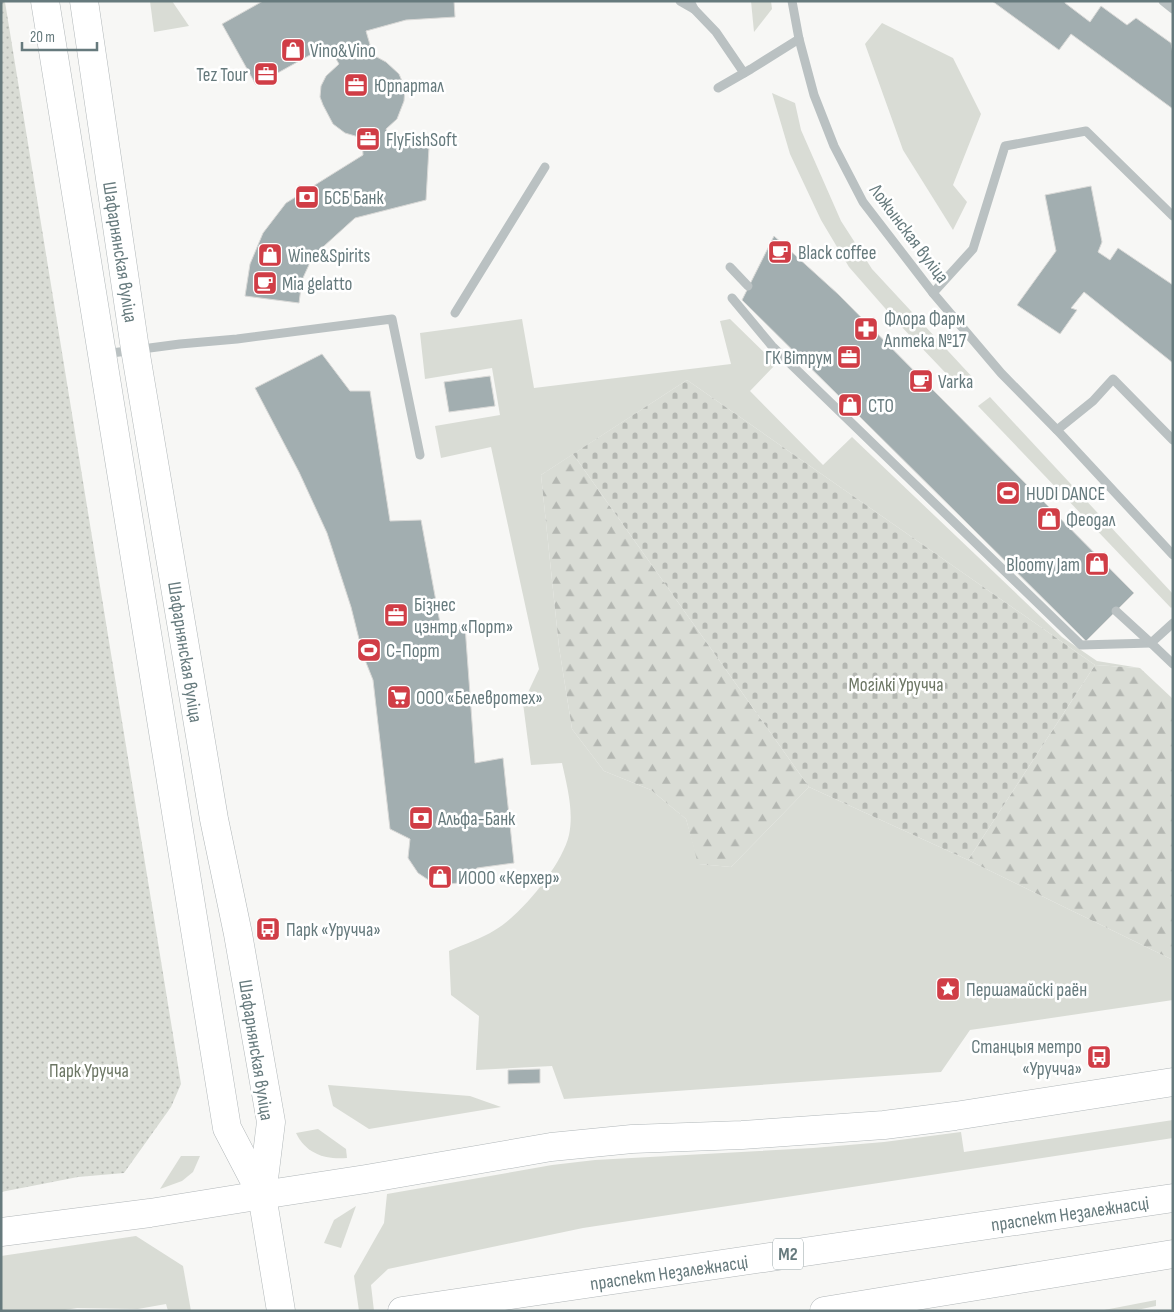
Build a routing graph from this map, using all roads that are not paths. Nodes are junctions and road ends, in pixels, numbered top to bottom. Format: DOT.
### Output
graph roads {
  1 [pos="45,1"];
  2 [pos="84,1"];
  3 [pos="680,1"];
  4 [pos="792,1"];
  5 [pos="1162,1"];
  6 [pos="692,5"];
  7 [pos="1173,9"];
  8 [pos="799,39"];
  9 [pos="744,73"];
  10 [pos="718,88"];
  11 [pos="545,167"];
  12 [pos="1173,216"];
  13 [pos="730,266"];
  14 [pos="748,286"];
  15 [pos="933,293"];
  16 [pos="732,298"];
  17 [pos="455,313"];
  18 [pos="136,349"];
  19 [pos="102,354"];
  20 [pos="1057,430"];
  21 [pos="1173,440"];
  22 [pos="420,455"];
  23 [pos="1173,555"];
  24 [pos="1116,611"];
  25 [pos="1173,623"];
  26 [pos="1152,643"];
  27 [pos="1173,664"];
  28 [pos="1173,1082"];
  29 [pos="262,1195"];
  30 [pos="1173,1198"];
  31 [pos="1,1232"];
  32 [pos="1173,1254"];
  33 [pos="281,1311"];
  34 [pos="402,1311"];
  35 [pos="824,1311"];
  1 -- 19 [label="main road, Шафарнянская вуліца"];
  2 -- 18 [label="main road, Шафарнянская вуліца"];
  3 -- 6 [label="street"];
  4 -- 8 [label="street, Ложынская вуліца"];
  5 -- 7 [label="street"];
  6 -- 9 [label="street"];
  8 -- 9 [label="street"];
  8 -- 15 [label="street, Ложынская вуліца"];
  9 -- 10 [label="street"];
  11 -- 17 [label="street"];
  12 -- 15 [label="street"];
  13 -- 14 [label="street"];
  15 -- 20 [label="street, Ложынская вуліца"];
  16 -- 26 [label="street"];
  18 -- 19 [label="street"];
  18 -- 22 [label="street"];
  18 -- 29 [label="main road, Шафарнянская вуліца"];
  19 -- 29 [label="main road, Шафарнянская вуліца"];
  20 -- 21 [label="street"];
  20 -- 23 [label="street, Ложынская вуліца"];
  24 -- 26 [label="street"];
  25 -- 26 [label="street"];
  26 -- 27 [label="street"];
  28 -- 29 [label="main road"];
  29 -- 31 [label="main road"];
  29 -- 33 [label="main road"];
  30 -- 34 [label="main road, праспект Незалежнасці / М2"];
  32 -- 35 [label="main road"];
}
